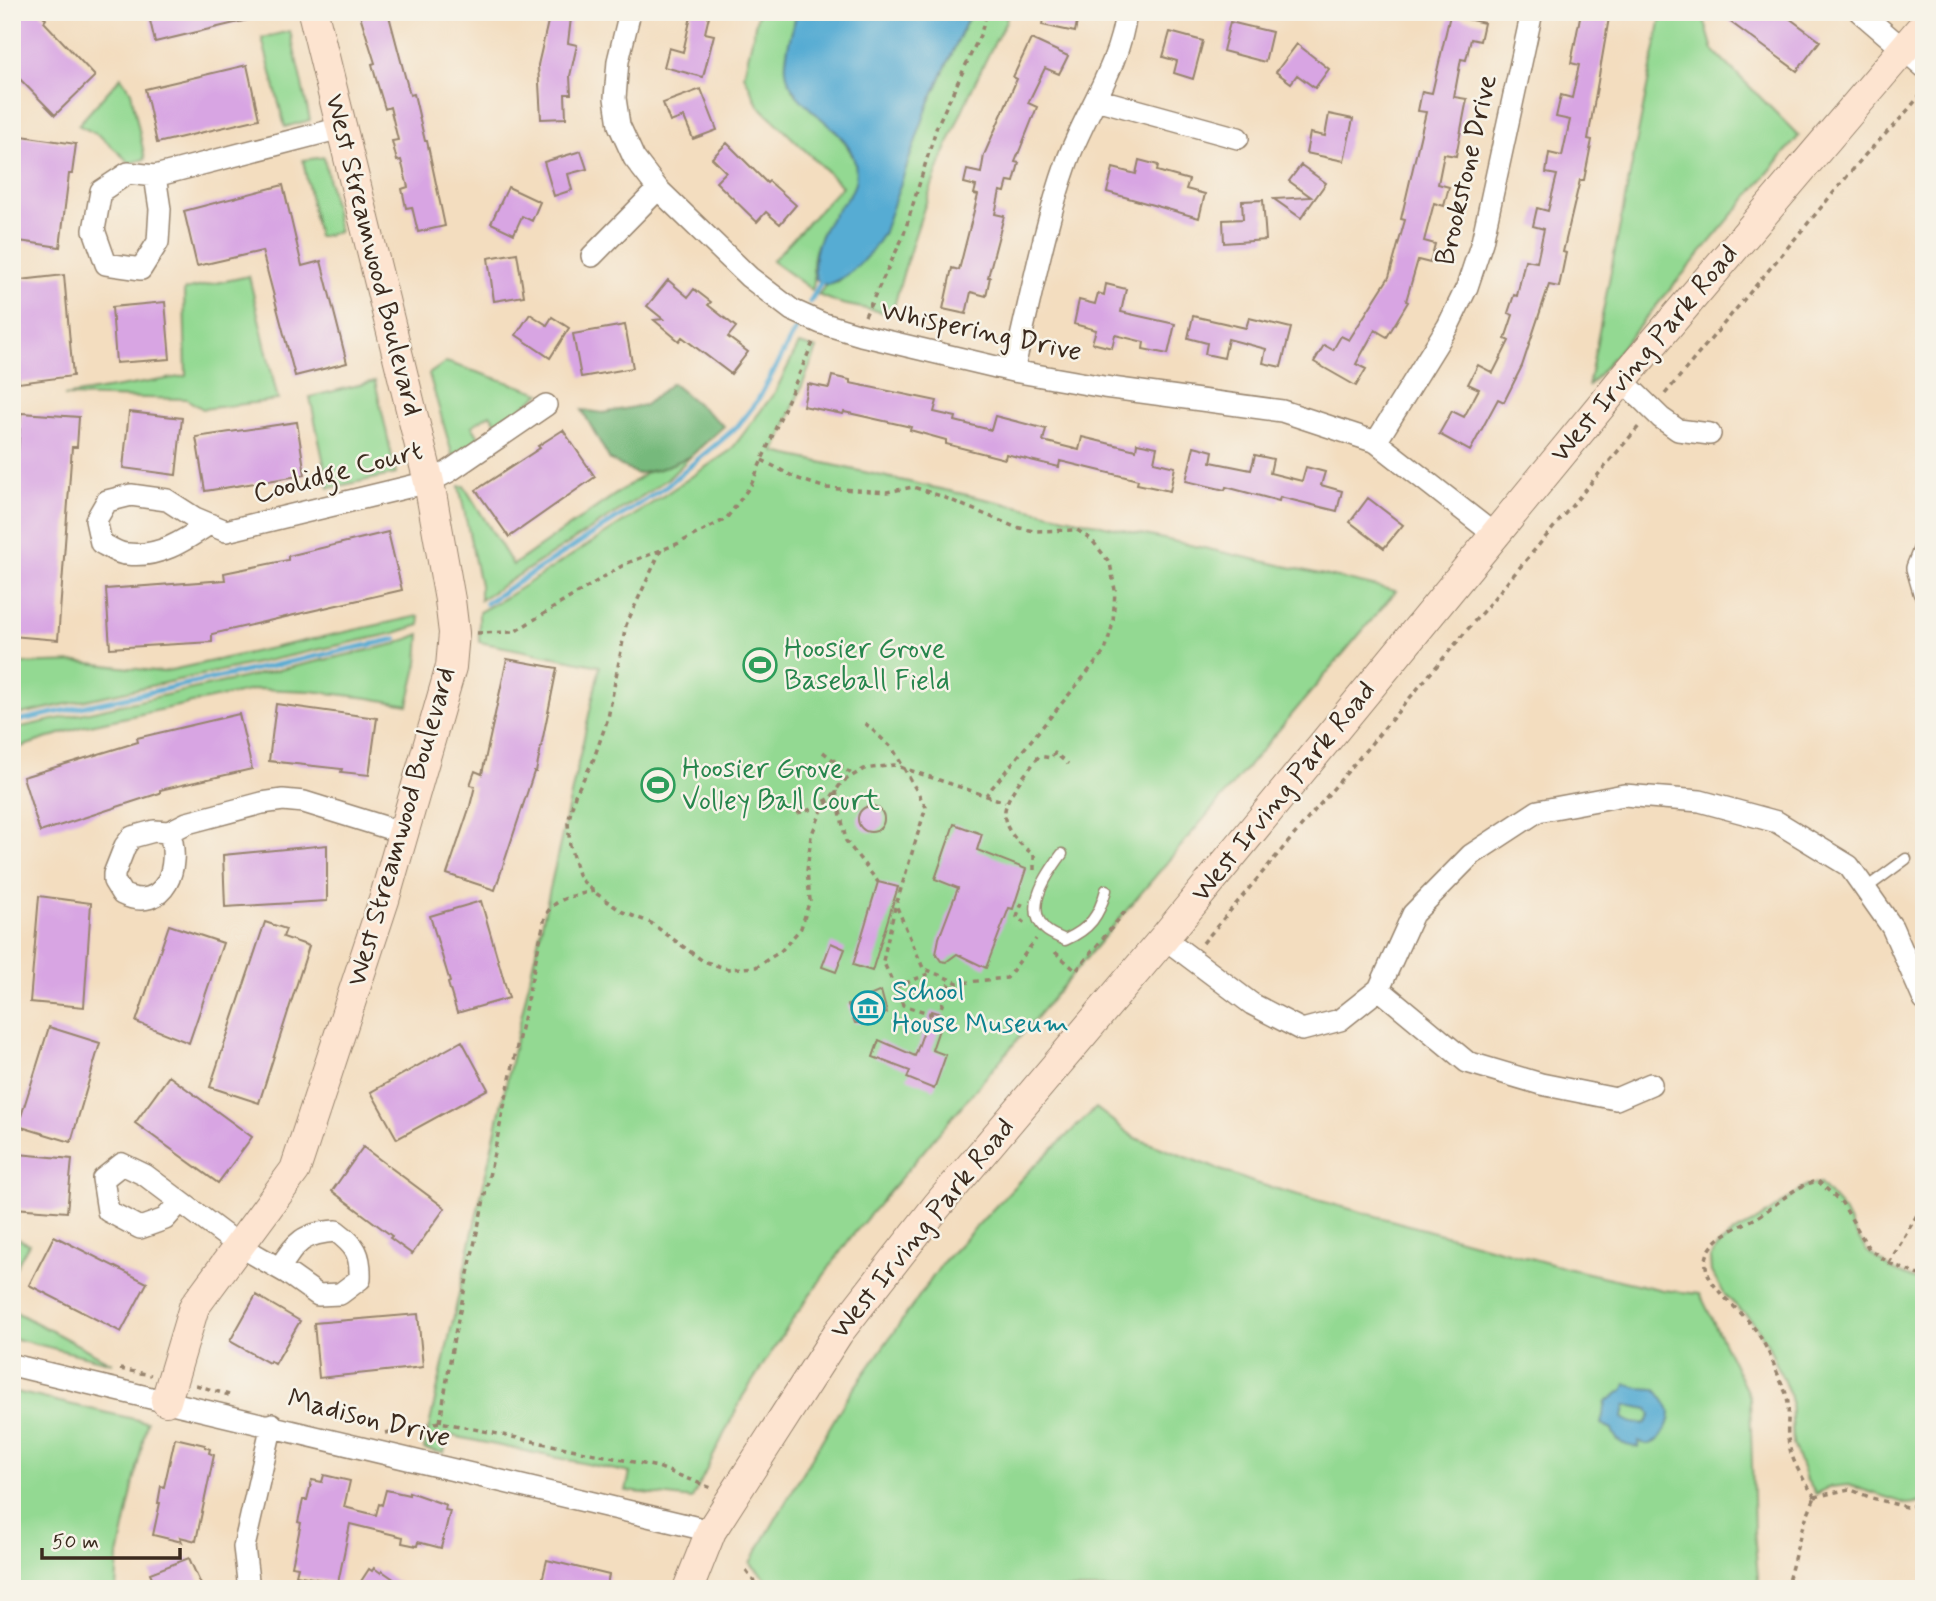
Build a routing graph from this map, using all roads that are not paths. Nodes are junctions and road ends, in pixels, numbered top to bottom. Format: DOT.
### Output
graph roads {
  1 [pos="313,12"];
  2 [pos="630,12"];
  3 [pos="1126,12"];
  4 [pos="1532,12"];
  5 [pos="1860,12"];
  6 [pos="1924,25"];
  7 [pos="1913,59"];
  8 [pos="1096,99"];
  9 [pos="341,128"];
  10 [pos="1238,138"];
  11 [pos="155,176"];
  12 [pos="658,189"];
  13 [pos="592,256"];
  14 [pos="1013,371"];
  15 [pos="1622,380"];
  16 [pos="546,405"];
  17 [pos="1710,434"];
  18 [pos="1376,442"];
  19 [pos="429,482"];
  20 [pos="209,524"];
  21 [pos="1495,535"];
  22 [pos="1924,550"];
  23 [pos="1924,592"];
  24 [pos="169,832"];
  25 [pos="404,833"];
  26 [pos="1062,854"];
  27 [pos="1906,859"];
  28 [pos="1106,890"];
  29 [pos="1866,890"];
  30 [pos="1164,938"];
  31 [pos="1379,989"];
  32 [pos="1924,1000"];
  33 [pos="1651,1084"];
  34 [pos="180,1202"];
  35 [pos="239,1245"];
  36 [pos="279,1269"];
  37 [pos="12,1365"];
  38 [pos="169,1390"];
  39 [pos="272,1424"];
  40 [pos="711,1531"];
  41 [pos="249,1589"];
  42 [pos="688,1589"];
  1 -- 9 [label="main road, West Streamwood Boulevard"];
  2 -- 12 [label="street, Whispering Drive"];
  3 -- 8 [label="street"];
  4 -- 18 [label="street, Brookstone Drive"];
  5 -- 7 [label="street"];
  6 -- 7 [label="main road, West Irving Park Road"];
  7 -- 15 [label="main road, West Irving Park Road"];
  8 -- 10 [label="street"];
  8 -- 14 [label="street"];
  9 -- 11 [label="street"];
  9 -- 19 [label="main road, West Streamwood Boulevard"];
  11 -- 11 [label="street"];
  12 -- 13 [label="street"];
  12 -- 14 [label="street, Whispering Drive"];
  14 -- 18 [label="street, Whispering Drive"];
  15 -- 17 [label="street"];
  15 -- 21 [label="main road, West Irving Park Road"];
  16 -- 19 [label="street, Coolidge Court"];
  18 -- 21 [label="street, Whispering Drive"];
  19 -- 20 [label="street, Coolidge Court"];
  19 -- 25 [label="main road, West Streamwood Boulevard"];
  20 -- 20 [label="street, Coolidge Court"];
  21 -- 30 [label="main road, West Irving Park Road"];
  22 -- 23 [label="street"];
  24 -- 25 [label="street"];
  25 -- 35 [label="main road, West Streamwood Boulevard"];
  26 -- 28 [label="lane"];
  27 -- 29 [label="lane"];
  29 -- 31 [label="street"];
  29 -- 32 [label="street"];
  30 -- 31 [label="street"];
  30 -- 40 [label="main road, West Irving Park Road"];
  31 -- 33 [label="street"];
  34 -- 35 [label="street"];
  35 -- 36 [label="street"];
  35 -- 38 [label="main road, West Streamwood Boulevard"];
  37 -- 38 [label="street, Madison Drive"];
  38 -- 39 [label="street, Madison Drive"];
  39 -- 40 [label="street, Madison Drive"];
  39 -- 41 [label="street"];
  40 -- 42 [label="main road, West Irving Park Road"];
}
